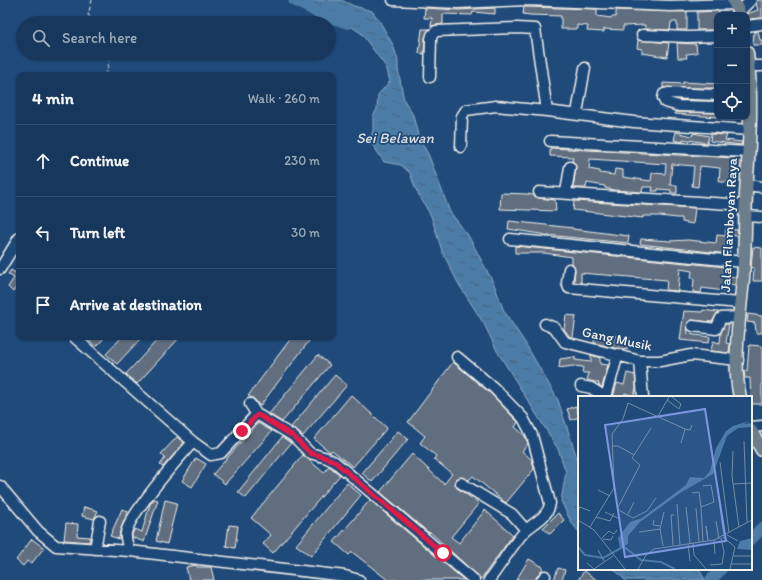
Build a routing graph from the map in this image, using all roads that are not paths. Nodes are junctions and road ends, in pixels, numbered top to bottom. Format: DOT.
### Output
graph roads {
  1 [pos="393,0"];
  2 [pos="751,0"];
  3 [pos="737,8"];
  4 [pos="762,24"];
  5 [pos="750,26"];
  6 [pos="642,35"];
  7 [pos="714,36"];
  8 [pos="750,66"];
  9 [pos="762,66"];
  10 [pos="584,68"];
  11 [pos="430,77"];
  12 [pos="714,95"];
  13 [pos="714,107"];
  14 [pos="547,111"];
  15 [pos="577,113"];
  16 [pos="749,120"];
  17 [pos="749,130"];
  18 [pos="550,141"];
  19 [pos="461,147"];
  20 [pos="748,152"];
  21 [pos="570,167"];
  22 [pos="747,185"];
  23 [pos="762,187"];
  24 [pos="539,192"];
  25 [pos="566,192"];
  26 [pos="746,210"];
  27 [pos="762,217"];
  28 [pos="510,239"];
  29 [pos="16,243"];
  30 [pos="744,262"];
  31 [pos="0,269"];
  32 [pos="569,269"];
  33 [pos="740,303"];
  34 [pos="738,317"];
  35 [pos="545,324"];
  36 [pos="692,326"];
  37 [pos="77,340"];
  38 [pos="618,354"];
  39 [pos="457,357"];
  40 [pos="738,360"];
  41 [pos="640,361"];
  42 [pos="581,386"];
  43 [pos="604,396"];
  44 [pos="606,396"];
  45 [pos="643,396"];
  46 [pos="740,396"];
  47 [pos="250,404"];
  48 [pos="257,415"];
  49 [pos="762,426"];
  50 [pos="752,427"];
  51 [pos="752,433"];
  52 [pos="193,442"];
  53 [pos="762,450"];
  54 [pos="461,483"];
  55 [pos="0,486"];
  56 [pos="100,521"];
  57 [pos="526,530"];
  58 [pos="95,549"];
  59 [pos="130,551"];
  60 [pos="359,580"];
  61 [pos="474,580"];
  62 [pos="489,580"];
  1 -- 3 [label="street"];
  2 -- 3 [label="street"];
  4 -- 5 [label="street"];
  6 -- 7 [label="street"];
  8 -- 9 [label="street"];
  10 -- 15 [label="street"];
  11 -- 14 [label="street"];
  12 -- 13 [label="street"];
  14 -- 15 [label="street"];
  14 -- 19 [label="street"];
  15 -- 17 [label="street"];
  16 -- 17 [label="main road, Jalan Flamboyan Raya"];
  17 -- 20 [label="main road, Jalan Flamboyan Raya"];
  18 -- 20 [label="street"];
  20 -- 22 [label="main road, Jalan Flamboyan Raya"];
  21 -- 25 [label="street"];
  22 -- 23 [label="street"];
  22 -- 26 [label="main road, Jalan Flamboyan Raya"];
  24 -- 25 [label="street"];
  25 -- 26 [label="street"];
  26 -- 27 [label="street"];
  26 -- 30 [label="main road, Jalan Flamboyan Raya"];
  28 -- 30 [label="street"];
  29 -- 31 [label="street"];
  30 -- 33 [label="main road, Jalan Flamboyan Raya"];
  32 -- 33 [label="street"];
  33 -- 34 [label="main road, Jalan Flamboyan Raya"];
  34 -- 36 [label="street"];
  34 -- 40 [label="main road, Jalan Flamboyan Raya"];
  35 -- 38 [label="street, Gang Musik"];
  37 -- 52 [label="street"];
  38 -- 41 [label="street, Gang Musik"];
  38 -- 44 [label="street"];
  39 -- 57 [label="street"];
  40 -- 41 [label="street, Gang Musik"];
  40 -- 46 [label="main road, Jalan Flamboyan Raya"];
  41 -- 45 [label="street"];
  42 -- 43 [label="street"];
  47 -- 48 [label="street"];
  48 -- 52 [label="street"];
  48 -- 61 [label="street"];
  49 -- 50 [label="street"];
  51 -- 53 [label="main road"];
  52 -- 59 [label="street"];
  54 -- 57 [label="street"];
  55 -- 58 [label="street"];
  56 -- 58 [label="street"];
  57 -- 62 [label="street"];
  58 -- 59 [label="street"];
  59 -- 60 [label="street"];
}
